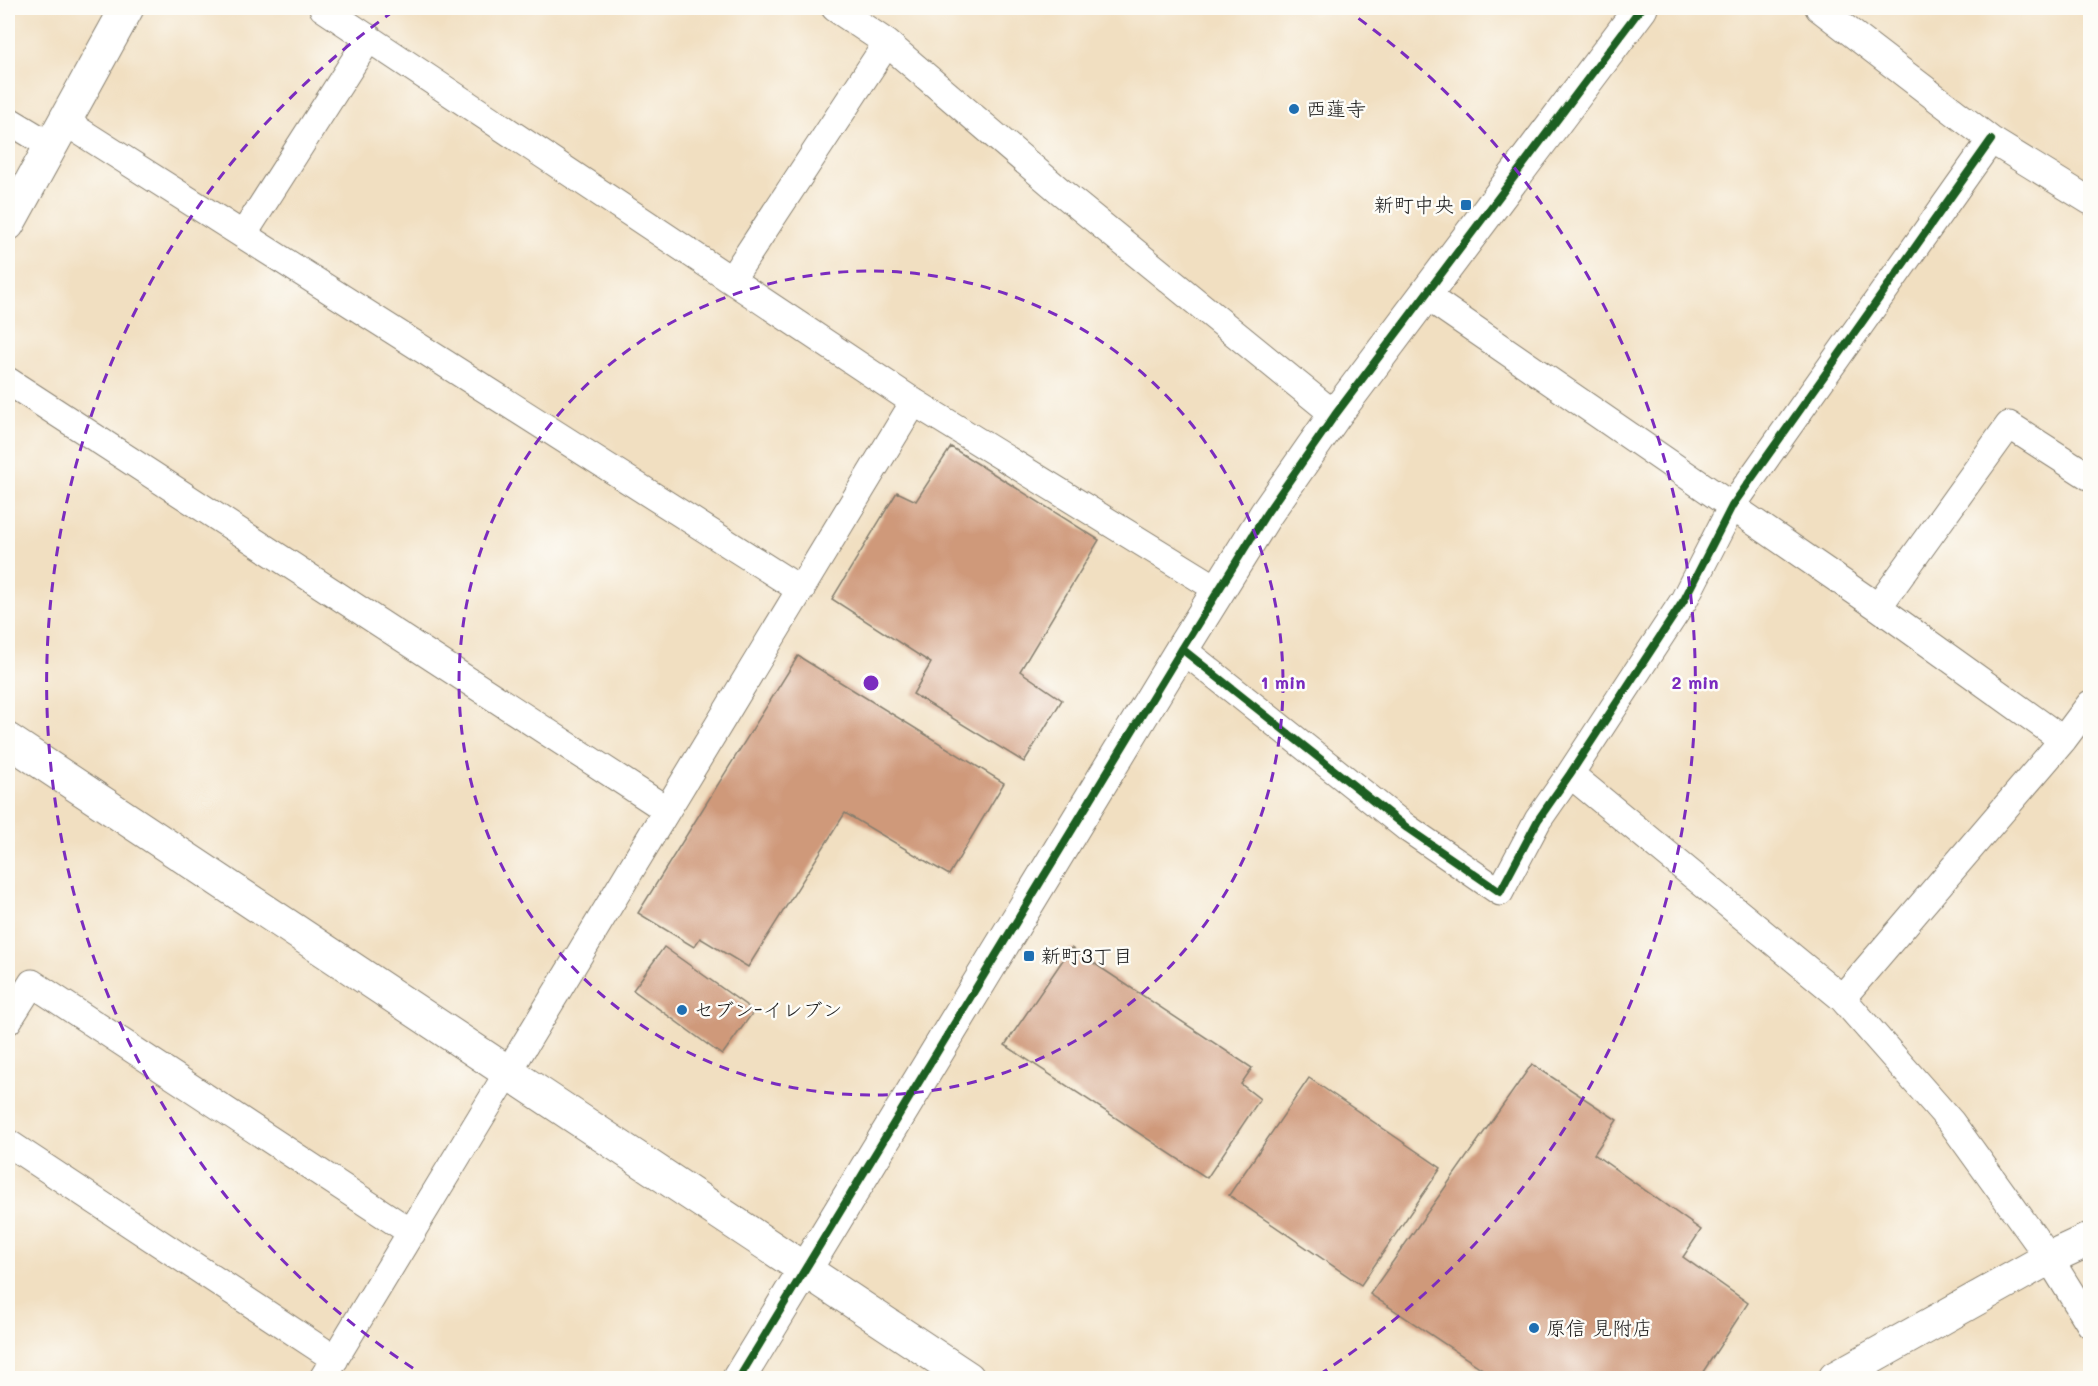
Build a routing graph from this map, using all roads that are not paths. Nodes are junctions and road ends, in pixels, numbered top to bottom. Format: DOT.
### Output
graph roads {
  1 [pos="127,8"];
  2 [pos="323,8"];
  3 [pos="835,8"];
  4 [pos="1641,8"];
  5 [pos="1819,8"];
  6 [pos="369,38"];
  7 [pos="887,43"];
  8 [pos="8,120"];
  9 [pos="57,133"];
  10 [pos="1991,140"];
  11 [pos="2091,201"];
  12 [pos="8,224"];
  13 [pos="243,235"];
  14 [pos="731,280"];
  15 [pos="1425,295"];
  16 [pos="8,381"];
  17 [pos="914,402"];
  18 [pos="1335,415"];
  19 [pos="2091,477"];
  20 [pos="1732,506"];
  21 [pos="801,590"];
  22 [pos="1219,590"];
  23 [pos="1878,607"];
  24 [pos="1182,649"];
  25 [pos="2091,704"];
  26 [pos="8,740"];
  27 [pos="2063,740"];
  28 [pos="1570,774"];
  29 [pos="667,810"];
  30 [pos="1842,998"];
  31 [pos="8,1021"];
  32 [pos="508,1072"];
  33 [pos="8,1143"];
  34 [pos="412,1233"];
  35 [pos="2091,1239"];
  36 [pos="2049,1258"];
  37 [pos="806,1271"];
  38 [pos="2091,1324"];
  39 [pos="329,1369"];
  40 [pos="739,1378"];
  41 [pos="968,1378"];
  42 [pos="1835,1378"];
  1 -- 9 [label="street"];
  2 -- 6 [label="street"];
  3 -- 7 [label="street"];
  4 -- 15 [label="street"];
  5 -- 10 [label="street"];
  6 -- 13 [label="street"];
  6 -- 14 [label="street"];
  7 -- 14 [label="street"];
  7 -- 18 [label="street"];
  8 -- 9 [label="street"];
  9 -- 12 [label="street"];
  9 -- 13 [label="street"];
  10 -- 11 [label="street"];
  10 -- 20 [label="street"];
  13 -- 21 [label="street"];
  14 -- 17 [label="street"];
  15 -- 18 [label="street"];
  15 -- 20 [label="street"];
  16 -- 29 [label="street"];
  17 -- 21 [label="street"];
  17 -- 22 [label="street"];
  18 -- 22 [label="street"];
  19 -- 23 [label="street"];
  20 -- 23 [label="street"];
  20 -- 28 [label="street"];
  21 -- 29 [label="street"];
  22 -- 24 [label="street"];
  23 -- 27 [label="street"];
  24 -- 28 [label="street"];
  24 -- 37 [label="street"];
  25 -- 27 [label="street"];
  26 -- 32 [label="street"];
  27 -- 30 [label="street"];
  28 -- 30 [label="street"];
  29 -- 32 [label="street"];
  30 -- 36 [label="street"];
  31 -- 34 [label="street"];
  32 -- 34 [label="street"];
  32 -- 37 [label="street"];
  33 -- 39 [label="street"];
  34 -- 39 [label="street"];
  35 -- 36 [label="street"];
  36 -- 38 [label="street"];
  36 -- 42 [label="street"];
  37 -- 40 [label="street"];
  37 -- 41 [label="street"];
}
